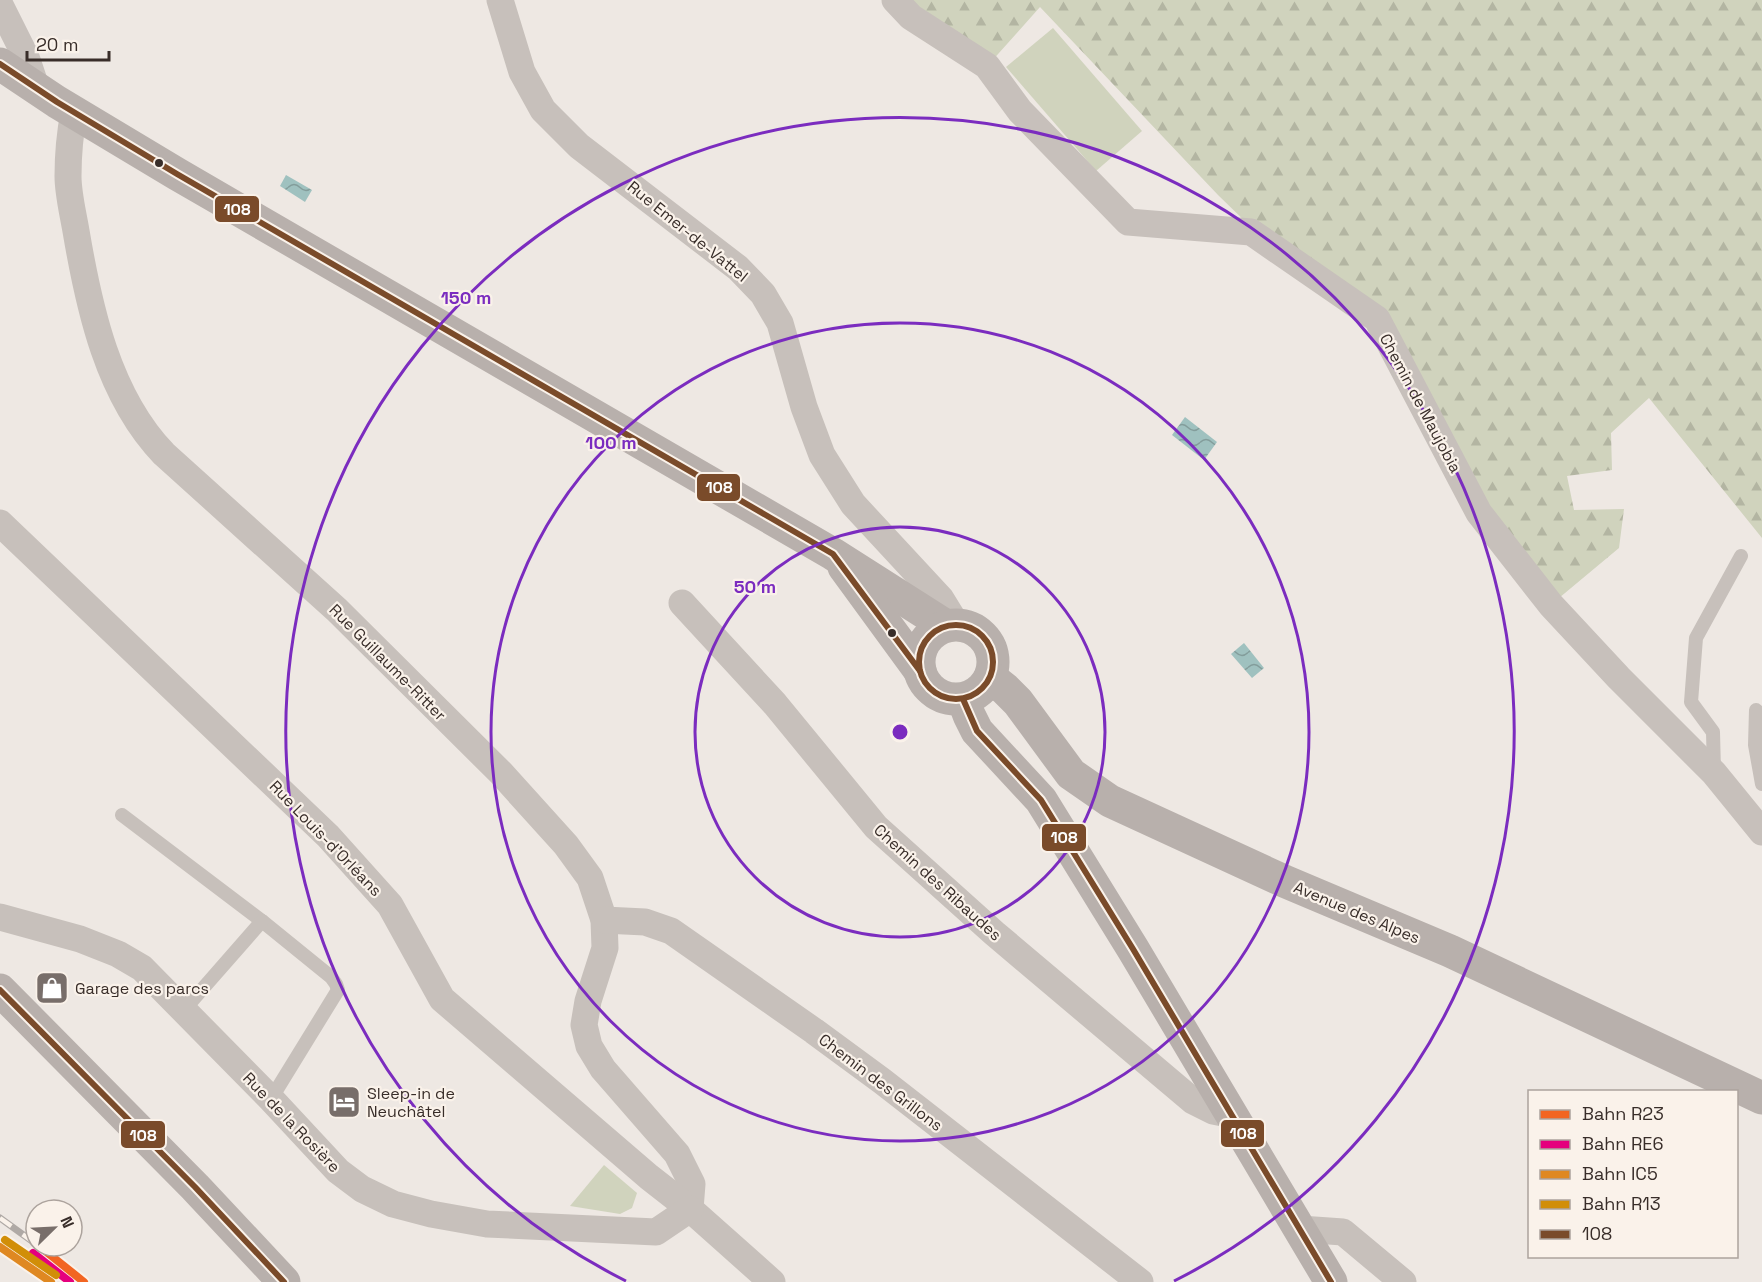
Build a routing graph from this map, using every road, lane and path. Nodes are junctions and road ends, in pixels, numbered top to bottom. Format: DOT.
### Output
graph roads {
  1 [pos="500,0"];
  2 [pos="895,0"];
  3 [pos="0,5"];
  4 [pos="0,64"];
  5 [pos="37,90"];
  6 [pos="74,112"];
  7 [pos="0,523"];
  8 [pos="833,554"];
  9 [pos="1741,556"];
  10 [pos="682,603"];
  11 [pos="951,626"];
  12 [pos="920,671"];
  13 [pos="990,677"];
  14 [pos="963,699"];
  15 [pos="1756,710"];
  16 [pos="1714,773"];
  17 [pos="1762,784"];
  18 [pos="122,815"];
  19 [pos="1762,832"];
  20 [pos="0,917"];
  21 [pos="604,920"];
  22 [pos="262,921"];
  23 [pos="0,990"];
  24 [pos="184,1010"];
  25 [pos="1762,1098"];
  26 [pos="271,1099"];
  27 [pos="1233,1115"];
  28 [pos="690,1209"];
  29 [pos="1300,1229"];
  30 [pos="284,1282"];
  31 [pos="772,1282"];
  32 [pos="1140,1282"];
  33 [pos="1331,1282"];
  34 [pos="1403,1282"];
  1 -- 11 [label="street, Rue Emer-de-Vattel"];
  2 -- 16 [label="street, Chemin de Maujobia"];
  3 -- 5 [label="street"];
  4 -- 5 [label="main road"];
  5 -- 6 [label="main road"];
  6 -- 8 [label="main road"];
  6 -- 21 [label="street, Rue Guillaume-Ritter"];
  7 -- 28 [label="street, Rue Louis-d'Orléans"];
  8 -- 11 [label="main road"];
  8 -- 12 [label="main road"];
  9 -- 16 [label="lane"];
  10 -- 27 [label="street, Chemin des Ribaudes"];
  11 -- 12 [label="main road"];
  11 -- 13 [label="main road"];
  12 -- 14 [label="main road"];
  13 -- 14 [label="main road"];
  13 -- 25 [label="main road, Avenue des Alpes"];
  14 -- 27 [label="main road"];
  15 -- 17 [label="lane"];
  16 -- 19 [label="street, Chemin de Maujobia"];
  18 -- 22 [label="lane"];
  20 -- 24 [label="street, Rue de la Rosière"];
  21 -- 28 [label="street, Rue Guillaume-Ritter"];
  21 -- 32 [label="street, Chemin des Grillons"];
  22 -- 24 [label="lane"];
  22 -- 26 [label="lane"];
  23 -- 30 [label="main road"];
  24 -- 26 [label="street, Rue de la Rosière"];
  26 -- 28 [label="street, Rue de la Rosière"];
  27 -- 29 [label="main road"];
  28 -- 31 [label="street, Rue Louis-d'Orléans"];
  29 -- 33 [label="main road"];
  29 -- 34 [label="street"];
}
